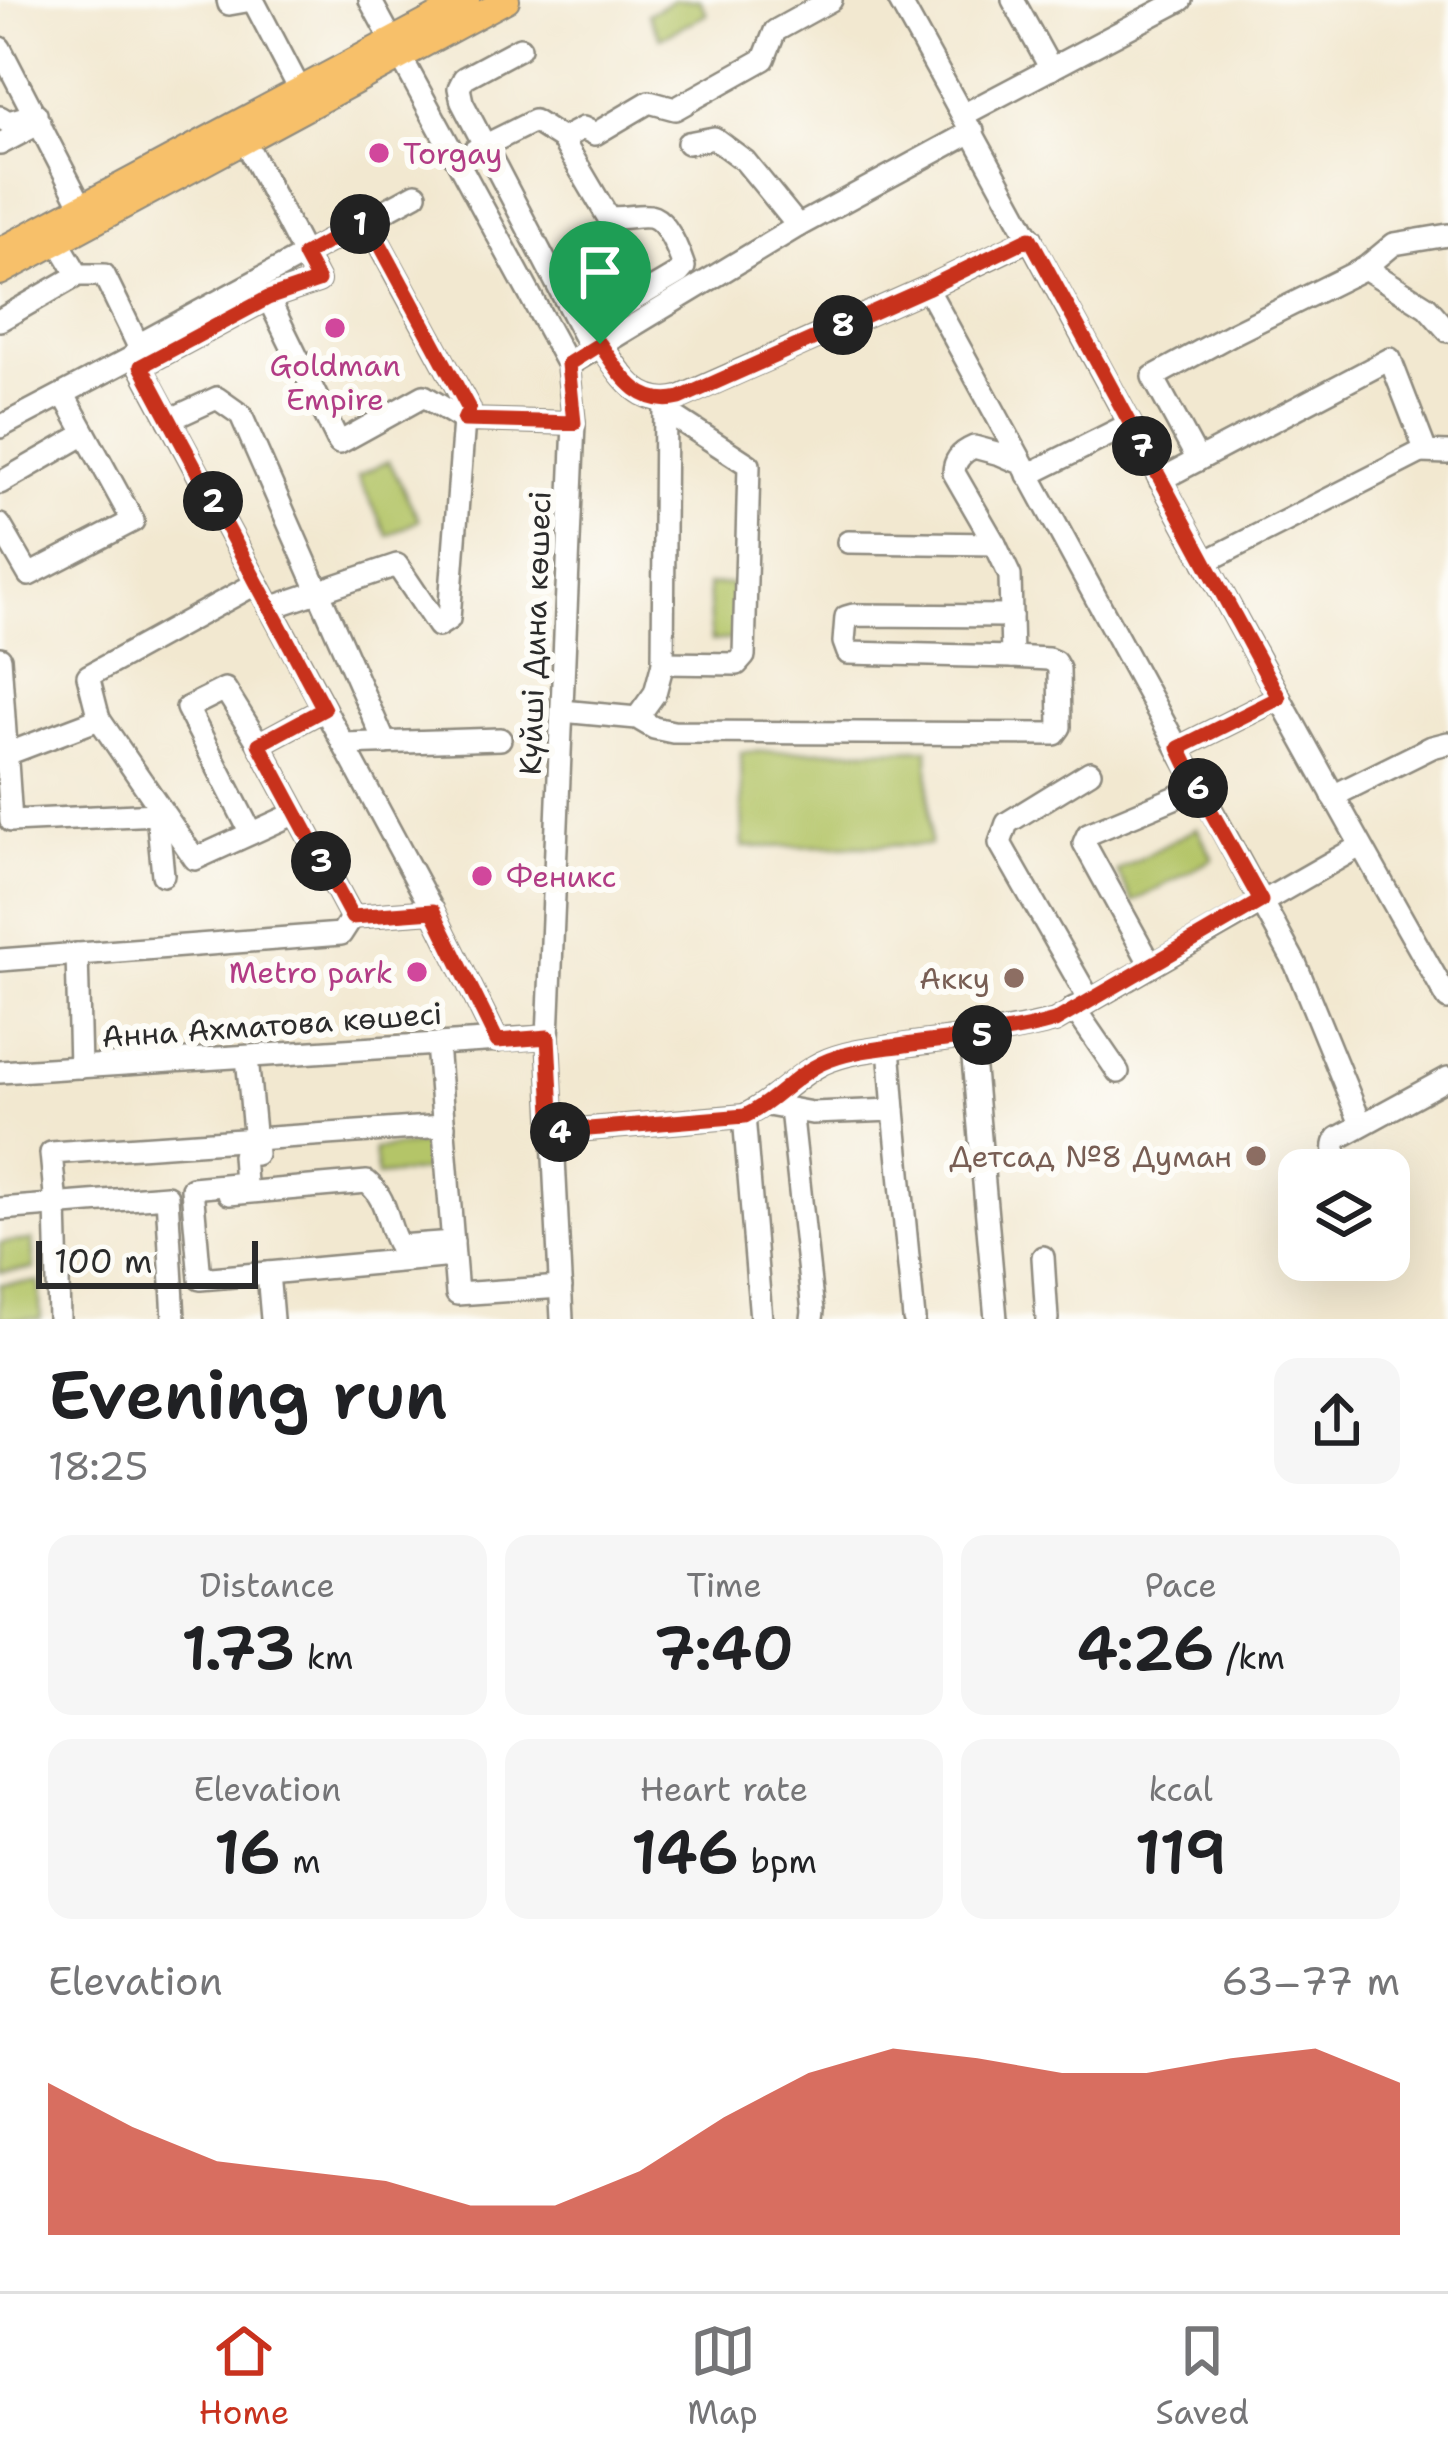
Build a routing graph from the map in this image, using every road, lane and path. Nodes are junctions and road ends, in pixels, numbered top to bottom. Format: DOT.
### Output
graph roads {
  1 [pos="227,0"];
  2 [pos="253,0"];
  3 [pos="370,0"];
  4 [pos="507,0"];
  5 [pos="831,0"];
  6 [pos="899,0"];
  7 [pos="1013,0"];
  8 [pos="1181,0"];
  9 [pos="474,5"];
  10 [pos="0,48"];
  11 [pos="520,48"];
  12 [pos="396,49"];
  13 [pos="1051,69"];
  14 [pos="300,90"];
  15 [pos="0,117"];
  16 [pos="38,118"];
  17 [pos="968,123"];
  18 [pos="562,139"];
  19 [pos="245,141"];
  20 [pos="688,143"];
  21 [pos="0,144"];
  22 [pos="487,146"];
  23 [pos="456,159"];
  24 [pos="416,194"];
  25 [pos="82,207"];
  26 [pos="367,220"];
  27 [pos="798,226"];
  28 [pos="53,233"];
  29 [pos="1448,235"];
  30 [pos="1030,238"];
  31 [pos="0,250"];
  32 [pos="304,255"];
  33 [pos="1365,268"];
  34 [pos="0,273"];
  35 [pos="78,275"];
  36 [pos="927,288"];
  37 [pos="268,298"];
  38 [pos="0,320"];
  39 [pos="1448,331"];
  40 [pos="592,344"];
  41 [pos="138,356"];
  42 [pos="568,364"];
  43 [pos="64,395"];
  44 [pos="666,406"];
  45 [pos="169,420"];
  46 [pos="464,420"];
  47 [pos="574,423"];
  48 [pos="1130,424"];
  49 [pos="0,428"];
  50 [pos="85,434"];
  51 [pos="1421,452"];
  52 [pos="1448,453"];
  53 [pos="1198,460"];
  54 [pos="1024,469"];
  55 [pos="1160,480"];
  56 [pos="0,482"];
  57 [pos="0,525"];
  58 [pos="848,542"];
  59 [pos="995,544"];
  60 [pos="1205,562"];
  61 [pos="256,583"];
  62 [pos="318,592"];
  63 [pos="270,608"];
  64 [pos="1010,616"];
  65 [pos="1012,657"];
  66 [pos="0,658"];
  67 [pos="663,663"];
  68 [pos="1279,698"];
  69 [pos="324,709"];
  70 [pos="562,711"];
  71 [pos="637,718"];
  72 [pos="99,719"];
  73 [pos="500,739"];
  74 [pos="385,743"];
  75 [pos="1448,743"];
  76 [pos="259,744"];
  77 [pos="343,744"];
  78 [pos="1179,748"];
  79 [pos="7,754"];
  80 [pos="1090,772"];
  81 [pos="1198,788"];
  82 [pos="1333,796"];
  83 [pos="296,813"];
  84 [pos="6,821"];
  85 [pos="250,833"];
  86 [pos="1360,846"];
  87 [pos="163,875"];
  88 [pos="1261,901"];
  89 [pos="433,911"];
  90 [pos="352,917"];
  91 [pos="77,954"];
  92 [pos="0,960"];
  93 [pos="1151,965"];
  94 [pos="1448,999"];
  95 [pos="1082,1004"];
  96 [pos="971,1036"];
  97 [pos="548,1037"];
  98 [pos="497,1041"];
  99 [pos="437,1045"];
  100 [pos="889,1047"];
  101 [pos="247,1057"];
  102 [pos="80,1067"];
  103 [pos="0,1072"];
  104 [pos="1118,1072"];
  105 [pos="1448,1078"];
  106 [pos="768,1105"];
  107 [pos="791,1109"];
  108 [pos="894,1110"];
  109 [pos="745,1116"];
  110 [pos="1361,1124"];
  111 [pos="444,1126"];
  112 [pos="553,1132"];
  113 [pos="255,1137"];
  114 [pos="1334,1149"];
  115 [pos="192,1197"];
  116 [pos="56,1205"];
  117 [pos="0,1210"];
  118 [pos="453,1249"];
  119 [pos="1043,1257"];
  120 [pos="268,1273"];
  121 [pos="561,1286"];
  122 [pos="59,1319"];
  123 [pos="175,1319"];
  124 [pos="272,1319"];
  125 [pos="562,1319"];
  126 [pos="761,1319"];
  127 [pos="812,1319"];
  128 [pos="914,1319"];
  129 [pos="996,1319"];
  130 [pos="1047,1319"];
  1 -- 2 [label="street"];
  2 -- 14 [label="street"];
  3 -- 12 [label="street, Күйші Дина көшесі"];
  4 -- 9 [label="main road"];
  5 -- 18 [label="street"];
  6 -- 17 [label="street"];
  7 -- 13 [label="street"];
  8 -- 13 [label="street"];
  9 -- 12 [label="main road"];
  10 -- 16 [label="street"];
  11 -- 22 [label="street"];
  12 -- 14 [label="main road"];
  12 -- 19 [label="main road"];
  12 -- 23 [label="street, Күйші Дина көшесі"];
  13 -- 17 [label="street"];
  14 -- 25 [label="main road"];
  15 -- 16 [label="street"];
  16 -- 21 [label="street"];
  16 -- 25 [label="street"];
  17 -- 27 [label="street"];
  17 -- 30 [label="street"];
  18 -- 22 [label="street"];
  18 -- 40 [label="street"];
  19 -- 28 [label="main road"];
  19 -- 32 [label="street"];
  20 -- 27 [label="street"];
  22 -- 23 [label="street"];
  22 -- 40 [label="street"];
  23 -- 42 [label="street, Күйші Дина көшесі"];
  24 -- 26 [label="street"];
  25 -- 28 [label="main road"];
  26 -- 32 [label="street"];
  26 -- 46 [label="street"];
  27 -- 40 [label="street"];
  28 -- 31 [label="main road"];
  28 -- 34 [label="main road"];
  28 -- 35 [label="street"];
  29 -- 33 [label="street"];
  30 -- 36 [label="street"];
  30 -- 48 [label="street"];
  32 -- 37 [label="street"];
  32 -- 41 [label="street"];
  33 -- 39 [label="street"];
  33 -- 53 [label="street"];
  35 -- 38 [label="street"];
  35 -- 41 [label="street"];
  36 -- 44 [label="street"];
  36 -- 54 [label="street"];
  37 -- 41 [label="street"];
  37 -- 46 [label="street"];
  40 -- 42 [label="street"];
  40 -- 44 [label="street"];
  41 -- 43 [label="street"];
  41 -- 45 [label="street"];
  42 -- 47 [label="street, Күйші Дина көшесі"];
  43 -- 49 [label="street"];
  43 -- 50 [label="street"];
  44 -- 67 [label="street"];
  44 -- 67 [label="street"];
  45 -- 61 [label="street"];
  45 -- 62 [label="street"];
  46 -- 47 [label="street"];
  46 -- 62 [label="street"];
  47 -- 70 [label="street, Күйші Дина көшесі"];
  48 -- 54 [label="street"];
  48 -- 55 [label="street"];
  50 -- 56 [label="street"];
  50 -- 57 [label="street"];
  51 -- 52 [label="street"];
  51 -- 53 [label="street"];
  51 -- 60 [label="street"];
  53 -- 55 [label="street"];
  54 -- 59 [label="street"];
  54 -- 78 [label="street"];
  55 -- 60 [label="street"];
  58 -- 59 [label="street"];
  59 -- 64 [label="street"];
  60 -- 68 [label="street"];
  61 -- 63 [label="street"];
  61 -- 72 [label="street"];
  62 -- 63 [label="street"];
  62 -- 74 [label="street"];
  63 -- 69 [label="street"];
  64 -- 65 [label="street"];
  64 -- 65 [label="street"];
  65 -- 71 [label="street"];
  66 -- 79 [label="street"];
  67 -- 71 [label="street"];
  68 -- 78 [label="street"];
  68 -- 82 [label="street"];
  69 -- 76 [label="street"];
  69 -- 77 [label="street"];
  70 -- 71 [label="street"];
  70 -- 97 [label="street, Күйші Дина көшесі"];
  72 -- 79 [label="street"];
  72 -- 85 [label="street"];
  73 -- 74 [label="street"];
  74 -- 77 [label="street"];
  75 -- 82 [label="street"];
  76 -- 83 [label="street"];
  76 -- 85 [label="street"];
  77 -- 89 [label="street"];
  78 -- 81 [label="street"];
  79 -- 84 [label="street"];
  80 -- 95 [label="street"];
  81 -- 88 [label="street"];
  81 -- 93 [label="street"];
  82 -- 86 [label="street"];
  83 -- 85 [label="street"];
  83 -- 90 [label="street"];
  84 -- 87 [label="street"];
  86 -- 88 [label="street"];
  86 -- 94 [label="street"];
  88 -- 93 [label="street"];
  88 -- 110 [label="street"];
  89 -- 90 [label="street"];
  89 -- 98 [label="street"];
  90 -- 91 [label="street"];
  91 -- 92 [label="street"];
  91 -- 102 [label="street"];
  93 -- 95 [label="street"];
  95 -- 96 [label="street"];
  95 -- 104 [label="street"];
  96 -- 100 [label="street"];
  96 -- 129 [label="street"];
  97 -- 98 [label="street, Анна Ахматова көшесі"];
  97 -- 112 [label="street, Күйші Дина көшесі"];
  98 -- 99 [label="street, Анна Ахматова көшесі"];
  99 -- 101 [label="street, Анна Ахматова көшесі"];
  99 -- 111 [label="street"];
  100 -- 106 [label="street"];
  100 -- 108 [label="street"];
  101 -- 102 [label="street, Анна Ахматова көшесі"];
  101 -- 113 [label="street"];
  102 -- 103 [label="street, Анна Ахматова көшесі"];
  105 -- 110 [label="street"];
  106 -- 107 [label="street"];
  106 -- 109 [label="street"];
  107 -- 108 [label="street"];
  107 -- 127 [label="street"];
  108 -- 128 [label="street"];
  109 -- 112 [label="street"];
  109 -- 126 [label="street"];
  110 -- 114 [label="street"];
  111 -- 113 [label="street"];
  111 -- 118 [label="street"];
  112 -- 121 [label="street, Күйші Дина көшесі"];
  113 -- 115 [label="street"];
  113 -- 116 [label="street"];
  115 -- 118 [label="street"];
  115 -- 120 [label="street"];
  116 -- 117 [label="street"];
  116 -- 122 [label="street"];
  116 -- 123 [label="street"];
  118 -- 120 [label="street"];
  118 -- 121 [label="street"];
  119 -- 130 [label="street"];
  120 -- 124 [label="street"];
  121 -- 125 [label="street, Күйші Дина көшесі"];
}
